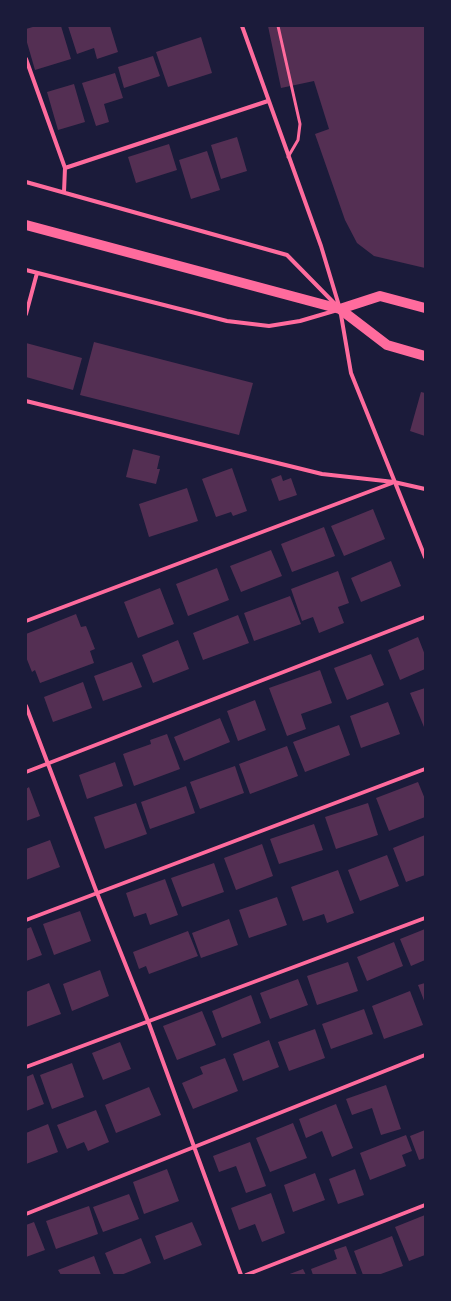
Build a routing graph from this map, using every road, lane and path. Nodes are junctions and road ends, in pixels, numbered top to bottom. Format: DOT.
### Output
graph roads {
  1 [pos="242,26"];
  2 [pos="278,26"];
  3 [pos="26,59"];
  4 [pos="268,101"];
  5 [pos="288,157"];
  6 [pos="64,168"];
  7 [pos="26,182"];
  8 [pos="64,192"];
  9 [pos="26,225"];
  10 [pos="26,270"];
  11 [pos="37,273"];
  12 [pos="425,308"];
  13 [pos="340,309"];
  14 [pos="26,314"];
  15 [pos="425,356"];
  16 [pos="26,401"];
  17 [pos="394,482"];
  18 [pos="425,489"];
  19 [pos="425,557"];
  20 [pos="425,617"];
  21 [pos="26,621"];
  22 [pos="26,706"];
  23 [pos="49,763"];
  24 [pos="425,769"];
  25 [pos="26,772"];
  26 [pos="97,893"];
  27 [pos="425,918"];
  28 [pos="26,920"];
  29 [pos="148,1021"];
  30 [pos="425,1055"];
  31 [pos="26,1067"];
  32 [pos="194,1148"];
  33 [pos="425,1205"];
  34 [pos="26,1214"];
  35 [pos="241,1275"];
  36 [pos="246,1275"];
  1 -- 4 [label="street"];
  2 -- 5 [label="lane"];
  3 -- 6 [label="street"];
  4 -- 5 [label="street"];
  4 -- 6 [label="street"];
  5 -- 13 [label="street"];
  6 -- 8 [label="street"];
  7 -- 8 [label="street"];
  8 -- 13 [label="street"];
  9 -- 13 [label="main road"];
  10 -- 11 [label="street"];
  11 -- 13 [label="street"];
  11 -- 14 [label="street"];
  12 -- 13 [label="main road"];
  13 -- 15 [label="main road"];
  13 -- 17 [label="street"];
  16 -- 17 [label="street"];
  17 -- 18 [label="street"];
  17 -- 19 [label="street"];
  17 -- 21 [label="street"];
  20 -- 23 [label="street"];
  22 -- 23 [label="street"];
  23 -- 25 [label="street"];
  23 -- 26 [label="street"];
  24 -- 26 [label="street"];
  26 -- 28 [label="street"];
  26 -- 29 [label="street"];
  27 -- 29 [label="street"];
  29 -- 31 [label="street"];
  29 -- 32 [label="street"];
  30 -- 32 [label="street"];
  32 -- 34 [label="street"];
  32 -- 35 [label="street"];
  33 -- 36 [label="street"];
}
